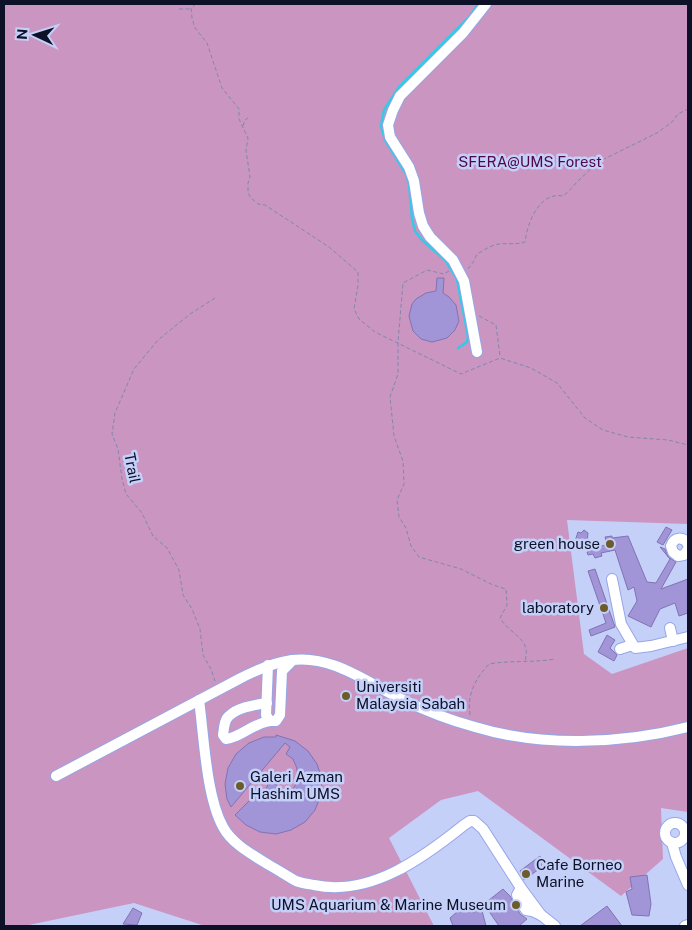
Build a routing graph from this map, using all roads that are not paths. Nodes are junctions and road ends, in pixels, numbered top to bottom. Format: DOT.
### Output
graph roads {
  1 [pos="486,4"];
  2 [pos="477,352"];
  3 [pos="688,544"];
  4 [pos="688,550"];
  5 [pos="612,579"];
  6 [pos="688,637"];
  7 [pos="632,645"];
  8 [pos="620,649"];
  9 [pos="293,660"];
  10 [pos="268,665"];
  11 [pos="199,700"];
  12 [pos="267,703"];
  13 [pos="270,721"];
  14 [pos="688,727"];
  15 [pos="56,776"];
  16 [pos="687,829"];
  17 [pos="672,843"];
  18 [pos="686,885"];
  19 [pos="688,924"];
  20 [pos="549,925"];
  21 [pos="684,926"];
  1 -- 2 [label="street"];
  3 -- 4 [label="street"];
  5 -- 7 [label="street"];
  6 -- 7 [label="street"];
  7 -- 8 [label="street"];
  9 -- 10 [label="street"];
  9 -- 13 [label="street"];
  9 -- 14 [label="street"];
  10 -- 11 [label="street"];
  10 -- 12 [label="street"];
  11 -- 15 [label="street"];
  11 -- 20 [label="street"];
  12 -- 13 [label="street"];
  12 -- 13 [label="street"];
  16 -- 17 [label="street"];
  16 -- 17 [label="street"];
  17 -- 18 [label="street"];
  19 -- 21 [label="street"];
}
